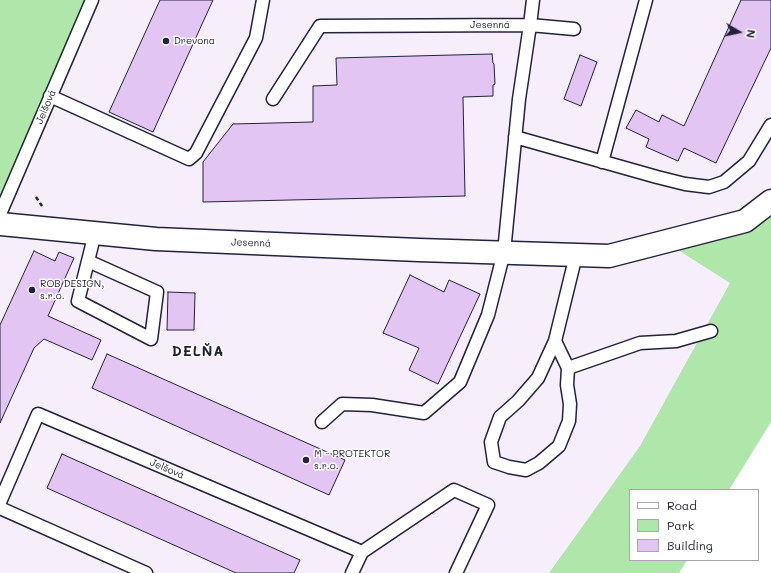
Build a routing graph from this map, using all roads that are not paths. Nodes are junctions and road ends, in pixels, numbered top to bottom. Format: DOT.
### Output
graph roads {
  1 [pos="92,0"];
  2 [pos="263,0"];
  3 [pos="533,0"];
  4 [pos="646,0"];
  5 [pos="530,25"];
  6 [pos="574,29"];
  7 [pos="50,96"];
  8 [pos="273,99"];
  9 [pos="771,125"];
  10 [pos="515,137"];
  11 [pos="602,162"];
  12 [pos="771,201"];
  13 [pos="0,214"];
  14 [pos="0,224"];
  15 [pos="95,233"];
  16 [pos="504,252"];
  17 [pos="576,255"];
  18 [pos="88,261"];
  19 [pos="711,331"];
  20 [pos="555,341"];
  21 [pos="568,368"];
  22 [pos="322,422"];
  23 [pos="0,502"];
  24 [pos="0,508"];
  25 [pos="362,552"];
  26 [pos="146,573"];
  27 [pos="352,573"];
  28 [pos="456,573"];
  1 -- 7 [label="lane, Jelšová"];
  2 -- 7 [label="lane"];
  3 -- 5 [label="lane"];
  4 -- 11 [label="lane"];
  5 -- 6 [label="lane, Jesenná"];
  5 -- 8 [label="lane, Jesenná"];
  5 -- 10 [label="lane"];
  7 -- 13 [label="lane, Jelšová"];
  9 -- 11 [label="lane"];
  10 -- 11 [label="lane"];
  10 -- 16 [label="lane"];
  12 -- 17 [label="street, Jesenná"];
  14 -- 15 [label="street, Jesenná"];
  15 -- 16 [label="street, Jesenná"];
  15 -- 18 [label="lane"];
  16 -- 17 [label="street, Jesenná"];
  16 -- 22 [label="lane"];
  17 -- 20 [label="lane"];
  18 -- 18 [label="lane"];
  19 -- 21 [label="lane"];
  20 -- 21 [label="lane"];
  20 -- 21 [label="lane"];
  23 -- 25 [label="lane, Jelšová"];
  24 -- 26 [label="lane"];
  25 -- 27 [label="lane"];
  25 -- 28 [label="lane"];
}
